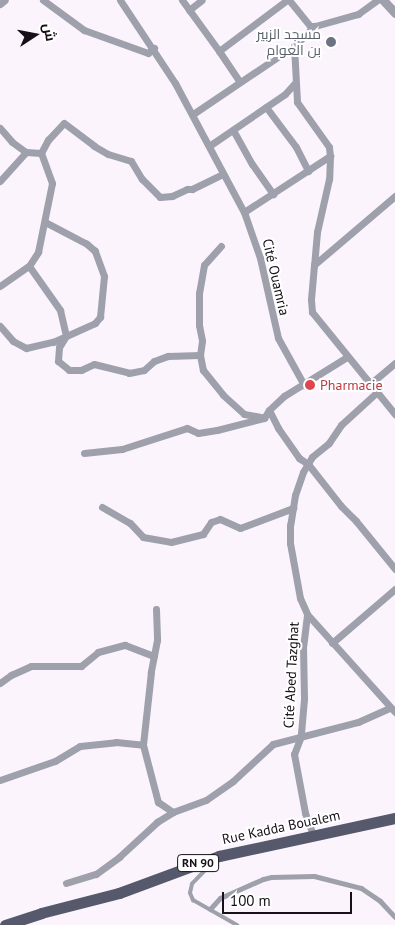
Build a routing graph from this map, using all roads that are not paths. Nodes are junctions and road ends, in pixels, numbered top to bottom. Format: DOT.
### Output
graph roads {
  1 [pos="5,0"];
  2 [pos="43,0"];
  3 [pos="120,0"];
  4 [pos="182,0"];
  5 [pos="202,0"];
  6 [pos="288,0"];
  7 [pos="377,0"];
  8 [pos="383,0"];
  9 [pos="0,4"];
  10 [pos="189,10"];
  11 [pos="395,13"];
  12 [pos="315,26"];
  13 [pos="294,46"];
  14 [pos="154,48"];
  15 [pos="219,52"];
  16 [pos="240,82"];
  17 [pos="295,82"];
  18 [pos="266,107"];
  19 [pos="194,114"];
  20 [pos="0,128"];
  21 [pos="233,130"];
  22 [pos="209,146"];
  23 [pos="26,152"];
  24 [pos="41,153"];
  25 [pos="330,156"];
  26 [pos="308,171"];
  27 [pos="223,174"];
  28 [pos="0,181"];
  29 [pos="273,194"];
  30 [pos="395,196"];
  31 [pos="244,212"];
  32 [pos="45,222"];
  33 [pos="221,246"];
  34 [pos="314,265"];
  35 [pos="29,266"];
  36 [pos="0,286"];
  37 [pos="0,326"];
  38 [pos="66,335"];
  39 [pos="200,355"];
  40 [pos="347,357"];
  41 [pos="395,363"];
  42 [pos="370,384"];
  43 [pos="304,385"];
  44 [pos="376,392"];
  45 [pos="269,410"];
  46 [pos="395,414"];
  47 [pos="264,418"];
  48 [pos="84,453"];
  49 [pos="308,464"];
  50 [pos="102,507"];
  51 [pos="292,508"];
  52 [pos="395,569"];
  53 [pos="395,590"];
  54 [pos="156,610"];
  55 [pos="307,614"];
  56 [pos="332,643"];
  57 [pos="154,656"];
  58 [pos="0,684"];
  59 [pos="392,710"];
  60 [pos="301,736"];
  61 [pos="143,745"];
  62 [pos="0,780"];
  63 [pos="173,812"];
  64 [pos="395,818"];
  65 [pos="313,835"];
  66 [pos="219,856"];
  67 [pos="66,883"];
  68 [pos="210,909"];
  69 [pos="395,917"];
  70 [pos="232,922"];
  71 [pos="5,925"];
  72 [pos="227,925"];
  73 [pos="236,925"];
  1 -- 9 [label="street"];
  2 -- 14 [label="street"];
  3 -- 14 [label="street, Cité Ouamria"];
  4 -- 10 [label="street"];
  5 -- 10 [label="street"];
  6 -- 12 [label="street"];
  6 -- 15 [label="street"];
  7 -- 12 [label="street"];
  8 -- 11 [label="street"];
  10 -- 15 [label="street"];
  12 -- 13 [label="street"];
  13 -- 16 [label="street"];
  13 -- 17 [label="street"];
  14 -- 19 [label="street, Cité Ouamria"];
  15 -- 16 [label="street"];
  16 -- 19 [label="street"];
  17 -- 18 [label="street"];
  17 -- 25 [label="street"];
  18 -- 21 [label="street"];
  18 -- 26 [label="street"];
  19 -- 22 [label="street, Cité Ouamria"];
  20 -- 23 [label="street"];
  21 -- 22 [label="street"];
  21 -- 29 [label="street"];
  22 -- 27 [label="street, Cité Ouamria"];
  23 -- 24 [label="street"];
  23 -- 28 [label="street"];
  24 -- 27 [label="street"];
  24 -- 32 [label="street"];
  25 -- 26 [label="street"];
  25 -- 34 [label="street"];
  26 -- 29 [label="street"];
  27 -- 31 [label="street, Cité Ouamria"];
  29 -- 31 [label="street"];
  30 -- 34 [label="street"];
  31 -- 43 [label="street, Cité Ouamria"];
  32 -- 35 [label="street"];
  32 -- 38 [label="street"];
  33 -- 39 [label="street"];
  34 -- 40 [label="street"];
  35 -- 36 [label="street"];
  35 -- 38 [label="street"];
  37 -- 38 [label="street"];
  38 -- 39 [label="street"];
  39 -- 47 [label="street"];
  40 -- 42 [label="street"];
  40 -- 43 [label="street"];
  41 -- 42 [label="street"];
  42 -- 44 [label="street"];
  43 -- 45 [label="street"];
  44 -- 46 [label="street"];
  44 -- 49 [label="street, Cité Abed Tazghat"];
  45 -- 47 [label="street"];
  45 -- 49 [label="street"];
  47 -- 48 [label="street"];
  49 -- 51 [label="street, Cité Abed Tazghat"];
  49 -- 52 [label="street"];
  50 -- 51 [label="street"];
  51 -- 55 [label="street, Cité Abed Tazghat"];
  53 -- 56 [label="street"];
  54 -- 57 [label="street"];
  55 -- 56 [label="street, Cité Abed Tazghat"];
  55 -- 60 [label="street, Cité Abed Tazghat"];
  56 -- 59 [label="street, Cité Abed Tazghat"];
  57 -- 58 [label="street"];
  57 -- 61 [label="street"];
  59 -- 60 [label="street, Cité Abed Tazghat"];
  60 -- 63 [label="street"];
  60 -- 65 [label="street, Cité Abed Tazghat"];
  61 -- 62 [label="street"];
  61 -- 63 [label="street"];
  63 -- 67 [label="street"];
  64 -- 65 [label="main road, Rue Kadda Boualem / RN 90"];
  65 -- 66 [label="main road, Rue Kadda Boualem / RN 90"];
  66 -- 68 [label="lane"];
  66 -- 71 [label="main road, Rue Kadda Boualem / RN 90"];
  68 -- 69 [label="street"];
  68 -- 70 [label="lane"];
  70 -- 72 [label="lane"];
  70 -- 73 [label="lane"];
}
